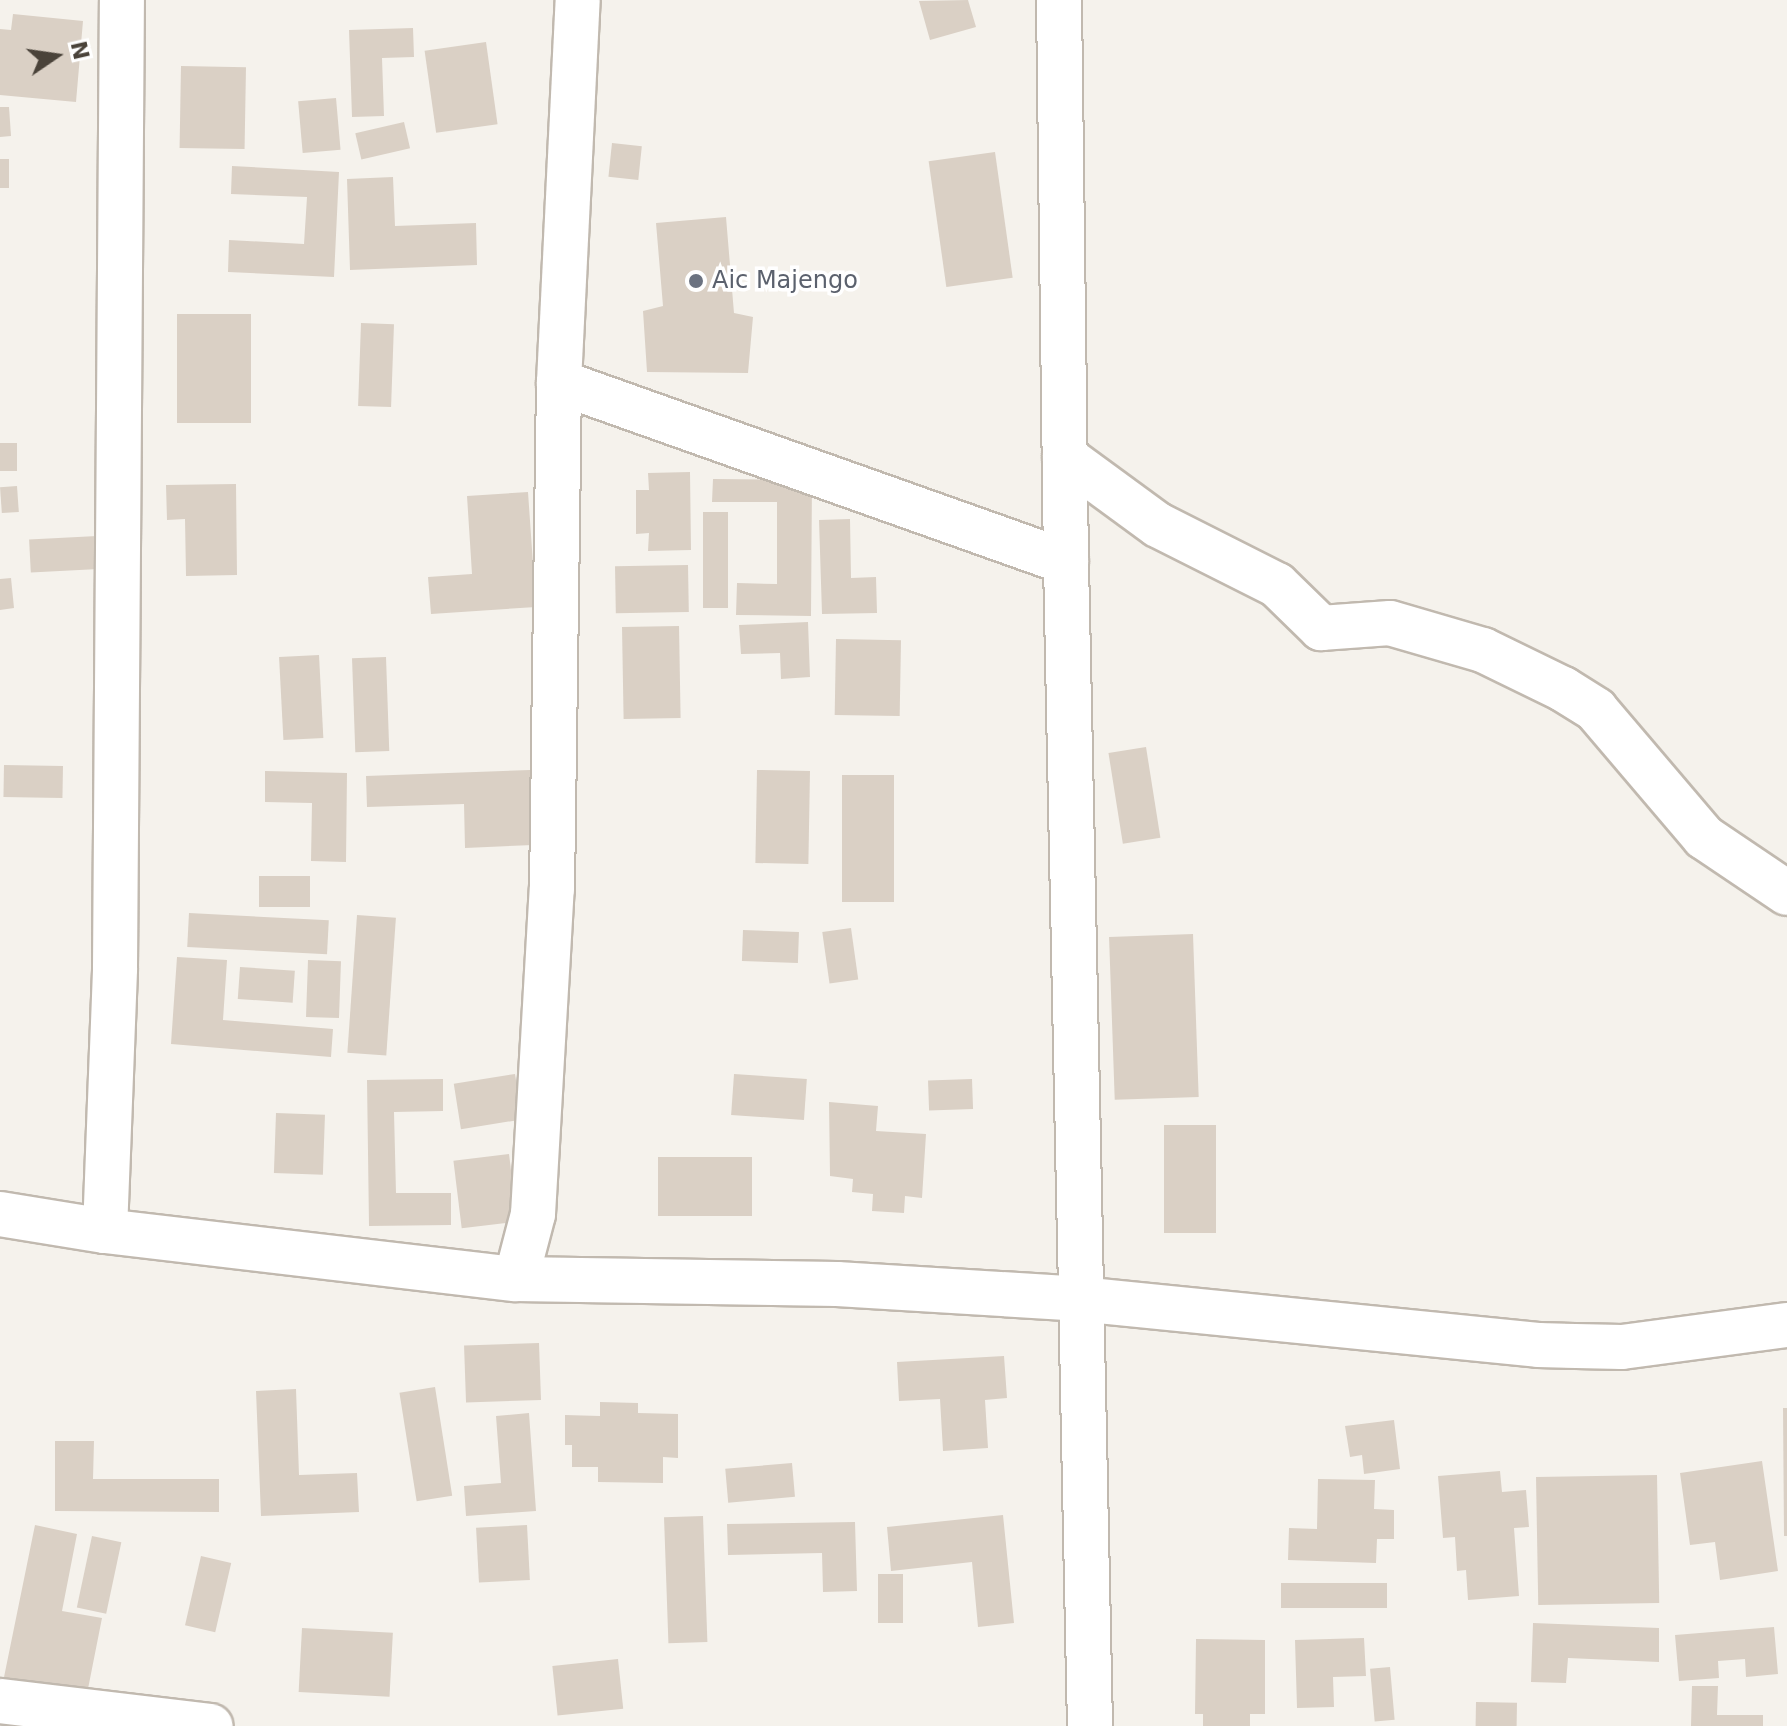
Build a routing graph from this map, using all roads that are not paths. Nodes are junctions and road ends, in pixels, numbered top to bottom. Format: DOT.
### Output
graph roads {
  1 [pos="122,0"];
  2 [pos="578,0"];
  3 [pos="1059,0"];
  4 [pos="559,382"];
  5 [pos="1065,457"];
  6 [pos="1066,562"];
  7 [pos="1787,893"];
  8 [pos="0,1214"];
  9 [pos="105,1231"];
  10 [pos="516,1279"];
  11 [pos="1079,1299"];
  12 [pos="1787,1325"];
  13 [pos="0,1701"];
  14 [pos="211,1726"];
  15 [pos="1090,1726"];
  1 -- 9 [label="street"];
  2 -- 4 [label="street"];
  3 -- 5 [label="street"];
  4 -- 6 [label="street"];
  4 -- 10 [label="street"];
  5 -- 6 [label="street"];
  5 -- 7 [label="street"];
  6 -- 11 [label="street"];
  8 -- 9 [label="street"];
  9 -- 10 [label="street"];
  10 -- 11 [label="street"];
  11 -- 12 [label="street"];
  11 -- 15 [label="street"];
  13 -- 14 [label="street"];
}
